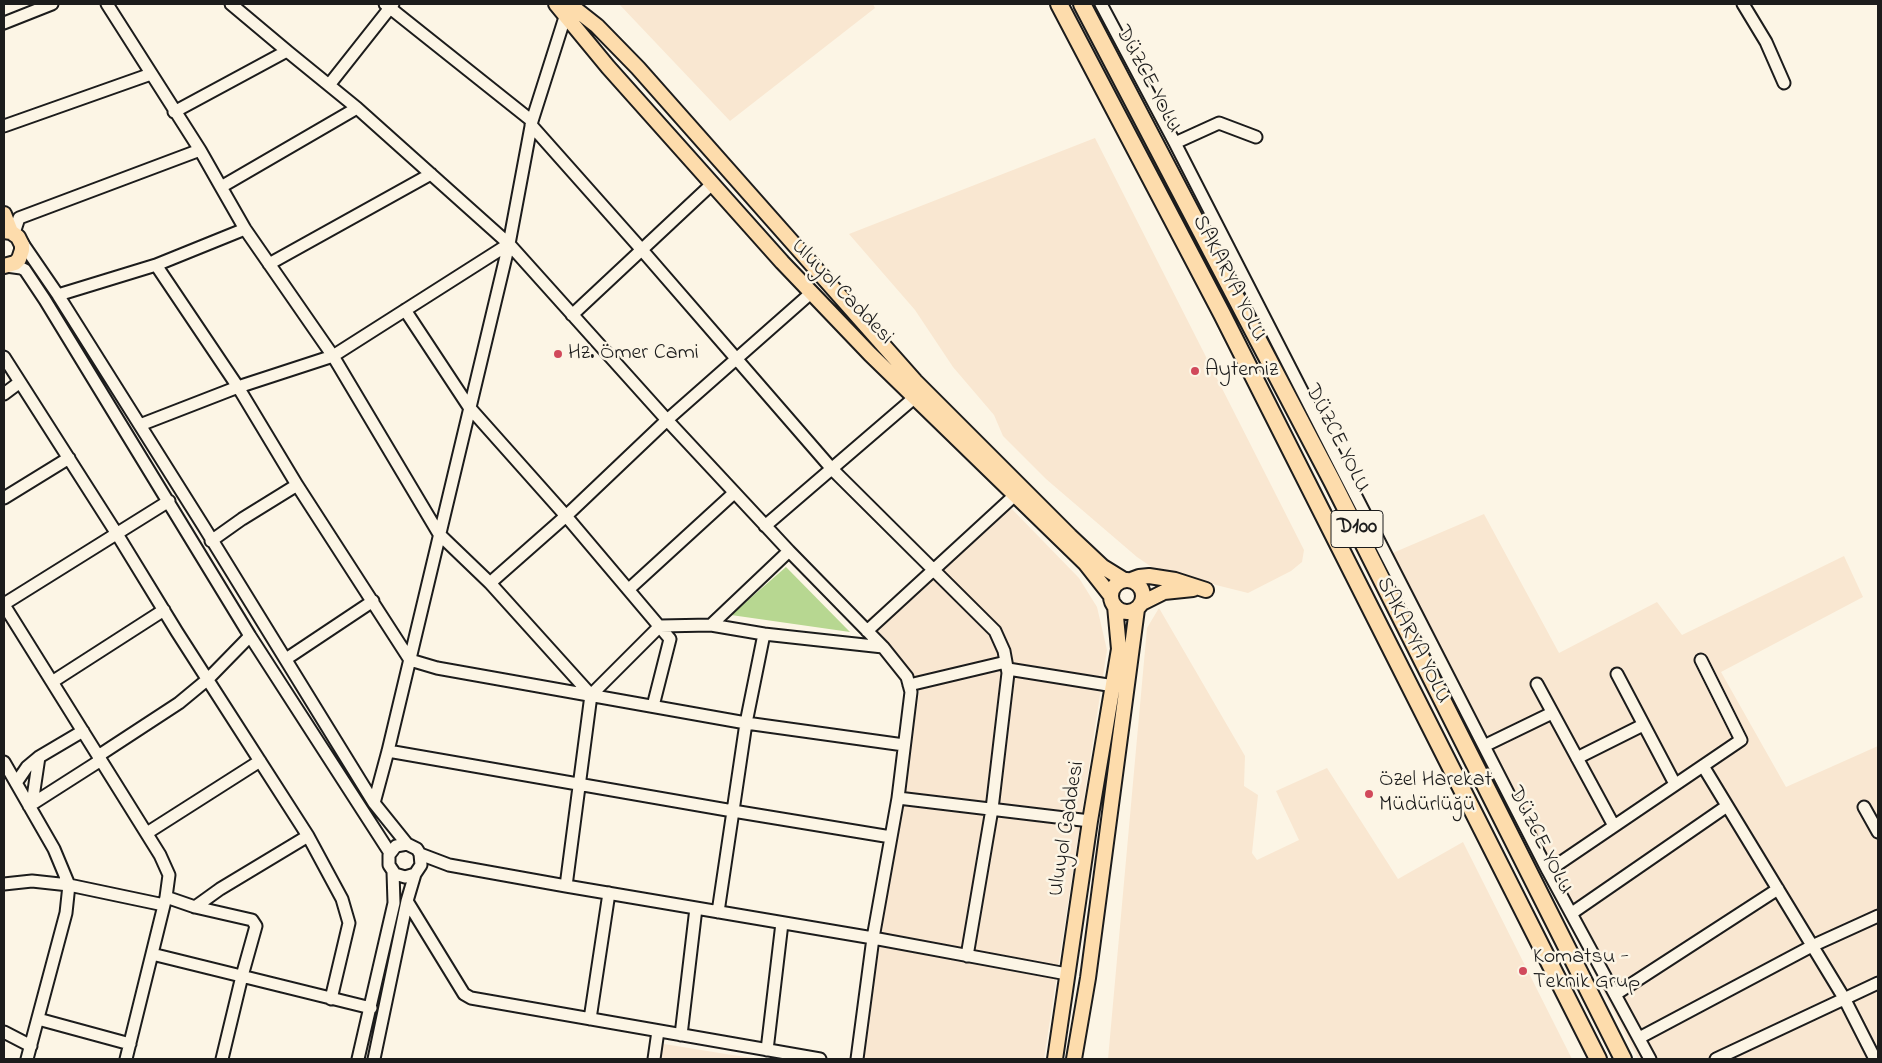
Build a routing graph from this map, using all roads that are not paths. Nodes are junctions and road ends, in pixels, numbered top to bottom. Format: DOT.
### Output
graph roads {
  1 [pos="52,4"];
  2 [pos="107,4"];
  3 [pos="231,4"];
  4 [pos="1059,4"];
  5 [pos="1082,4"];
  6 [pos="1101,4"];
  7 [pos="1743,4"];
  8 [pos="389,5"];
  9 [pos="564,6"];
  10 [pos="4,23"];
  11 [pos="287,51"];
  12 [pos="150,74"];
  13 [pos="1784,82"];
  14 [pos="329,85"];
  15 [pos="357,108"];
  16 [pos="174,112"];
  17 [pos="531,123"];
  18 [pos="4,126"];
  19 [pos="1256,137"];
  20 [pos="1175,142"];
  21 [pos="200,150"];
  22 [pos="431,174"];
  23 [pos="712,184"];
  24 [pos="221,188"];
  25 [pos="4,214"];
  26 [pos="245,229"];
  27 [pos="12,234"];
  28 [pos="509,244"];
  29 [pos="642,250"];
  30 [pos="269,264"];
  31 [pos="5,266"];
  32 [pos="156,266"];
  33 [pos="811,293"];
  34 [pos="58,295"];
  35 [pos="405,310"];
  36 [pos="572,314"];
  37 [pos="332,356"];
  38 [pos="4,357"];
  39 [pos="736,359"];
  40 [pos="20,382"];
  41 [pos="238,387"];
  42 [pos="4,394"];
  43 [pos="914,398"];
  44 [pos="469,407"];
  45 [pos="667,420"];
  46 [pos="140,424"];
  47 [pos="69,458"];
  48 [pos="832,469"];
  49 [pos="297,485"];
  50 [pos="734,493"];
  51 [pos="1015,495"];
  52 [pos="4,498"];
  53 [pos="169,501"];
  54 [pos="566,516"];
  55 [pos="766,526"];
  56 [pos="117,534"];
  57 [pos="439,534"];
  58 [pos="211,541"];
  59 [pos="789,551"];
  60 [pos="935,570"];
  61 [pos="1128,580"];
  62 [pos="490,582"];
  63 [pos="629,589"];
  64 [pos="373,600"];
  65 [pos="1113,601"];
  66 [pos="4,605"];
  67 [pos="1139,606"];
  68 [pos="164,610"];
  69 [pos="710,625"];
  70 [pos="660,626"];
  71 [pos="867,631"];
  72 [pos="764,634"];
  73 [pos="250,636"];
  74 [pos="883,647"];
  75 [pos="286,659"];
  76 [pos="410,660"];
  77 [pos="1701,660"];
  78 [pos="1007,665"];
  79 [pos="1617,674"];
  80 [pos="208,678"];
  81 [pos="52,682"];
  82 [pos="1538,684"];
  83 [pos="909,685"];
  84 [pos="1114,686"];
  85 [pos="591,695"];
  86 [pos="653,706"];
  87 [pos="1552,713"];
  88 [pos="746,723"];
  89 [pos="1643,725"];
  90 [pos="83,731"];
  91 [pos="904,745"];
  92 [pos="1484,746"];
  93 [pos="388,751"];
  94 [pos="38,758"];
  95 [pos="99,758"];
  96 [pos="1577,758"];
  97 [pos="260,761"];
  98 [pos="4,762"];
  99 [pos="1702,766"];
  100 [pos="16,783"];
  101 [pos="580,784"];
  102 [pos="1675,784"];
  103 [pos="898,798"];
  104 [pos="374,804"];
  105 [pos="30,805"];
  106 [pos="1727,806"];
  107 [pos="1864,807"];
  108 [pos="992,809"];
  109 [pos="733,811"];
  110 [pos="1090,821"];
  111 [pos="1614,826"];
  112 [pos="1878,832"];
  113 [pos="147,833"];
  114 [pos="308,836"];
  115 [pos="891,837"];
  116 [pos="407,844"];
  117 [pos="390,853"];
  118 [pos="420,854"];
  119 [pos="449,865"];
  120 [pos="1548,871"];
  121 [pos="393,872"];
  122 [pos="417,872"];
  123 [pos="4,884"];
  124 [pos="69,885"];
  125 [pos="566,886"];
  126 [pos="1778,889"];
  127 [pos="609,893"];
  128 [pos="165,901"];
  129 [pos="407,901"];
  130 [pos="196,907"];
  131 [pos="696,908"];
  132 [pos="718,912"];
  133 [pos="1572,913"];
  134 [pos="1878,916"];
  135 [pos="782,923"];
  136 [pos="873,938"];
  137 [pos="1812,946"];
  138 [pos="152,954"];
  139 [pos="967,956"];
  140 [pos="1067,974"];
  141 [pos="242,976"];
  142 [pos="1878,983"];
  143 [pos="1616,994"];
  144 [pos="1844,998"];
  145 [pos="331,999"];
  146 [pos="371,1008"];
  147 [pos="38,1019"];
  148 [pos="590,1019"];
  149 [pos="658,1031"];
  150 [pos="4,1032"];
  151 [pos="681,1035"];
  152 [pos="1639,1038"];
  153 [pos="130,1044"];
  154 [pos="31,1046"];
  155 [pos="767,1050"];
  156 [pos="1623,1058"];
  157 [pos="27,1059"];
  158 [pos="126,1059"];
  159 [pos="222,1059"];
  160 [pos="358,1059"];
  161 [pos="374,1059"];
  162 [pos="654,1059"];
  163 [pos="820,1059"];
  164 [pos="857,1059"];
  165 [pos="1055,1059"];
  166 [pos="1074,1059"];
  167 [pos="1598,1059"];
  168 [pos="1650,1059"];
  169 [pos="1716,1059"];
  170 [pos="1875,1059"];
  1 -- 10 [label="street"];
  2 -- 12 [label="street"];
  3 -- 11 [label="street"];
  4 -- 167 [label="highway, SAKARYA YOLU / D100"];
  5 -- 156 [label="highway, DÜZCE YOLU / D100"];
  6 -- 20 [label="street"];
  7 -- 13 [label="street"];
  8 -- 14 [label="street"];
  8 -- 17 [label="street"];
  9 -- 17 [label="street"];
  9 -- 23 [label="main road, Uluyol Caddesi"];
  9 -- 61 [label="main road, Uluyol Caddesi"];
  11 -- 14 [label="street"];
  11 -- 16 [label="street"];
  12 -- 16 [label="street"];
  12 -- 18 [label="street"];
  14 -- 15 [label="street"];
  15 -- 22 [label="street"];
  15 -- 24 [label="street"];
  16 -- 21 [label="street"];
  17 -- 28 [label="street"];
  17 -- 29 [label="street"];
  19 -- 20 [label="street"];
  20 -- 92 [label="street"];
  21 -- 24 [label="street"];
  21 -- 27 [label="street"];
  22 -- 28 [label="street"];
  22 -- 30 [label="street"];
  23 -- 29 [label="street"];
  23 -- 33 [label="main road, Uluyol Caddesi"];
  24 -- 26 [label="street"];
  25 -- 27 [label="main road"];
  26 -- 30 [label="street"];
  26 -- 32 [label="street"];
  27 -- 31 [label="main road"];
  27 -- 34 [label="street"];
  28 -- 35 [label="street"];
  28 -- 36 [label="street"];
  28 -- 44 [label="street"];
  29 -- 36 [label="street"];
  29 -- 39 [label="street"];
  30 -- 37 [label="street"];
  31 -- 53 [label="street"];
  32 -- 34 [label="street"];
  32 -- 41 [label="street"];
  33 -- 39 [label="street"];
  33 -- 43 [label="main road, Uluyol Caddesi"];
  34 -- 46 [label="street"];
  35 -- 37 [label="street"];
  35 -- 44 [label="street"];
  36 -- 45 [label="street"];
  37 -- 41 [label="street"];
  37 -- 57 [label="street"];
  38 -- 40 [label="street"];
  39 -- 45 [label="street"];
  39 -- 48 [label="street"];
  40 -- 42 [label="street"];
  40 -- 47 [label="street"];
  41 -- 46 [label="street"];
  41 -- 49 [label="street"];
  43 -- 48 [label="street"];
  43 -- 51 [label="main road, Uluyol Caddesi"];
  44 -- 54 [label="street"];
  44 -- 57 [label="street"];
  45 -- 50 [label="street"];
  45 -- 54 [label="street"];
  46 -- 58 [label="street"];
  47 -- 52 [label="street"];
  47 -- 56 [label="street"];
  48 -- 55 [label="street"];
  48 -- 60 [label="street"];
  49 -- 58 [label="street"];
  49 -- 64 [label="street"];
  50 -- 55 [label="street"];
  50 -- 63 [label="street"];
  51 -- 60 [label="street"];
  51 -- 65 [label="main road, Uluyol Caddesi"];
  53 -- 56 [label="street"];
  53 -- 73 [label="street"];
  54 -- 62 [label="street"];
  54 -- 63 [label="street"];
  55 -- 59 [label="street"];
  56 -- 66 [label="street"];
  56 -- 68 [label="street"];
  57 -- 62 [label="street"];
  57 -- 76 [label="street"];
  58 -- 75 [label="street"];
  59 -- 69 [label="street"];
  59 -- 71 [label="street"];
  60 -- 71 [label="street"];
  60 -- 78 [label="street"];
  61 -- 65 [label="main road"];
  61 -- 67 [label="main road"];
  61 -- 67 [label="main road"];
  62 -- 85 [label="street"];
  63 -- 70 [label="street"];
  64 -- 75 [label="street"];
  64 -- 76 [label="street"];
  65 -- 67 [label="main road"];
  65 -- 84 [label="main road, Uluyol Caddesi"];
  66 -- 81 [label="street"];
  67 -- 166 [label="main road, Uluyol Caddesi"];
  68 -- 80 [label="street"];
  68 -- 81 [label="street"];
  69 -- 70 [label="street"];
  69 -- 72 [label="street"];
  70 -- 85 [label="street"];
  70 -- 86 [label="street"];
  71 -- 74 [label="street"];
  72 -- 74 [label="street"];
  72 -- 88 [label="street"];
  73 -- 80 [label="street"];
  73 -- 117 [label="street"];
  74 -- 83 [label="street"];
  75 -- 104 [label="street"];
  76 -- 85 [label="street"];
  76 -- 93 [label="street"];
  77 -- 99 [label="street"];
  78 -- 83 [label="street"];
  78 -- 84 [label="street"];
  78 -- 108 [label="street"];
  79 -- 89 [label="street"];
  80 -- 95 [label="street"];
  80 -- 97 [label="street"];
  81 -- 90 [label="street"];
  82 -- 87 [label="street"];
  83 -- 91 [label="street"];
  84 -- 110 [label="main road, Uluyol Caddesi"];
  85 -- 86 [label="street"];
  85 -- 101 [label="street"];
  86 -- 88 [label="street"];
  87 -- 92 [label="street"];
  87 -- 96 [label="street"];
  88 -- 91 [label="street"];
  88 -- 109 [label="street"];
  89 -- 96 [label="street"];
  89 -- 102 [label="street"];
  90 -- 94 [label="street"];
  90 -- 95 [label="street"];
  91 -- 103 [label="street"];
  92 -- 120 [label="street"];
  93 -- 101 [label="street"];
  93 -- 104 [label="street"];
  94 -- 100 [label="street"];
  94 -- 105 [label="street"];
  95 -- 105 [label="street"];
  95 -- 113 [label="street"];
  96 -- 111 [label="street"];
  97 -- 113 [label="street"];
  97 -- 114 [label="street"];
  98 -- 100 [label="street"];
  99 -- 102 [label="street"];
  99 -- 106 [label="street"];
  100 -- 105 [label="street"];
  101 -- 109 [label="street"];
  101 -- 125 [label="street"];
  102 -- 111 [label="street"];
  103 -- 108 [label="street"];
  103 -- 115 [label="street"];
  104 -- 116 [label="street"];
  105 -- 124 [label="street"];
  106 -- 126 [label="street"];
  106 -- 133 [label="street"];
  107 -- 112 [label="street"];
  108 -- 110 [label="street"];
  108 -- 139 [label="street"];
  109 -- 115 [label="street"];
  109 -- 132 [label="street"];
  110 -- 140 [label="main road, Uluyol Caddesi"];
  111 -- 120 [label="street"];
  113 -- 128 [label="street"];
  114 -- 130 [label="street"];
  114 -- 145 [label="street"];
  115 -- 136 [label="street"];
  116 -- 117 [label="street"];
  116 -- 118 [label="street"];
  117 -- 121 [label="street"];
  118 -- 119 [label="street"];
  118 -- 122 [label="street"];
  119 -- 122 [label="street"];
  119 -- 125 [label="street"];
  120 -- 133 [label="street"];
  121 -- 122 [label="street"];
  121 -- 146 [label="street"];
  122 -- 129 [label="street"];
  123 -- 124 [label="street"];
  124 -- 128 [label="street"];
  124 -- 147 [label="street"];
  125 -- 127 [label="street"];
  126 -- 137 [label="street"];
  126 -- 143 [label="street"];
  127 -- 131 [label="street"];
  127 -- 148 [label="street"];
  128 -- 130 [label="street"];
  128 -- 138 [label="street"];
  129 -- 148 [label="street"];
  129 -- 161 [label="street"];
  130 -- 141 [label="street"];
  131 -- 132 [label="street"];
  131 -- 151 [label="street"];
  132 -- 135 [label="street"];
  133 -- 143 [label="street"];
  134 -- 137 [label="street"];
  135 -- 136 [label="street"];
  135 -- 155 [label="street"];
  136 -- 139 [label="street"];
  136 -- 164 [label="street"];
  137 -- 144 [label="street"];
  137 -- 152 [label="street"];
  138 -- 141 [label="street"];
  138 -- 153 [label="street"];
  139 -- 140 [label="street"];
  140 -- 165 [label="main road, Uluyol Caddesi"];
  141 -- 145 [label="street"];
  141 -- 159 [label="street"];
  142 -- 144 [label="street"];
  143 -- 152 [label="street"];
  144 -- 169 [label="street"];
  144 -- 170 [label="street"];
  145 -- 146 [label="street"];
  146 -- 160 [label="street"];
  147 -- 153 [label="street"];
  147 -- 154 [label="street"];
  148 -- 149 [label="street"];
  149 -- 151 [label="street"];
  149 -- 162 [label="street"];
  150 -- 154 [label="street"];
  151 -- 155 [label="street"];
  152 -- 168 [label="street"];
  153 -- 158 [label="street"];
  154 -- 157 [label="street"];
  155 -- 163 [label="street"];
}
